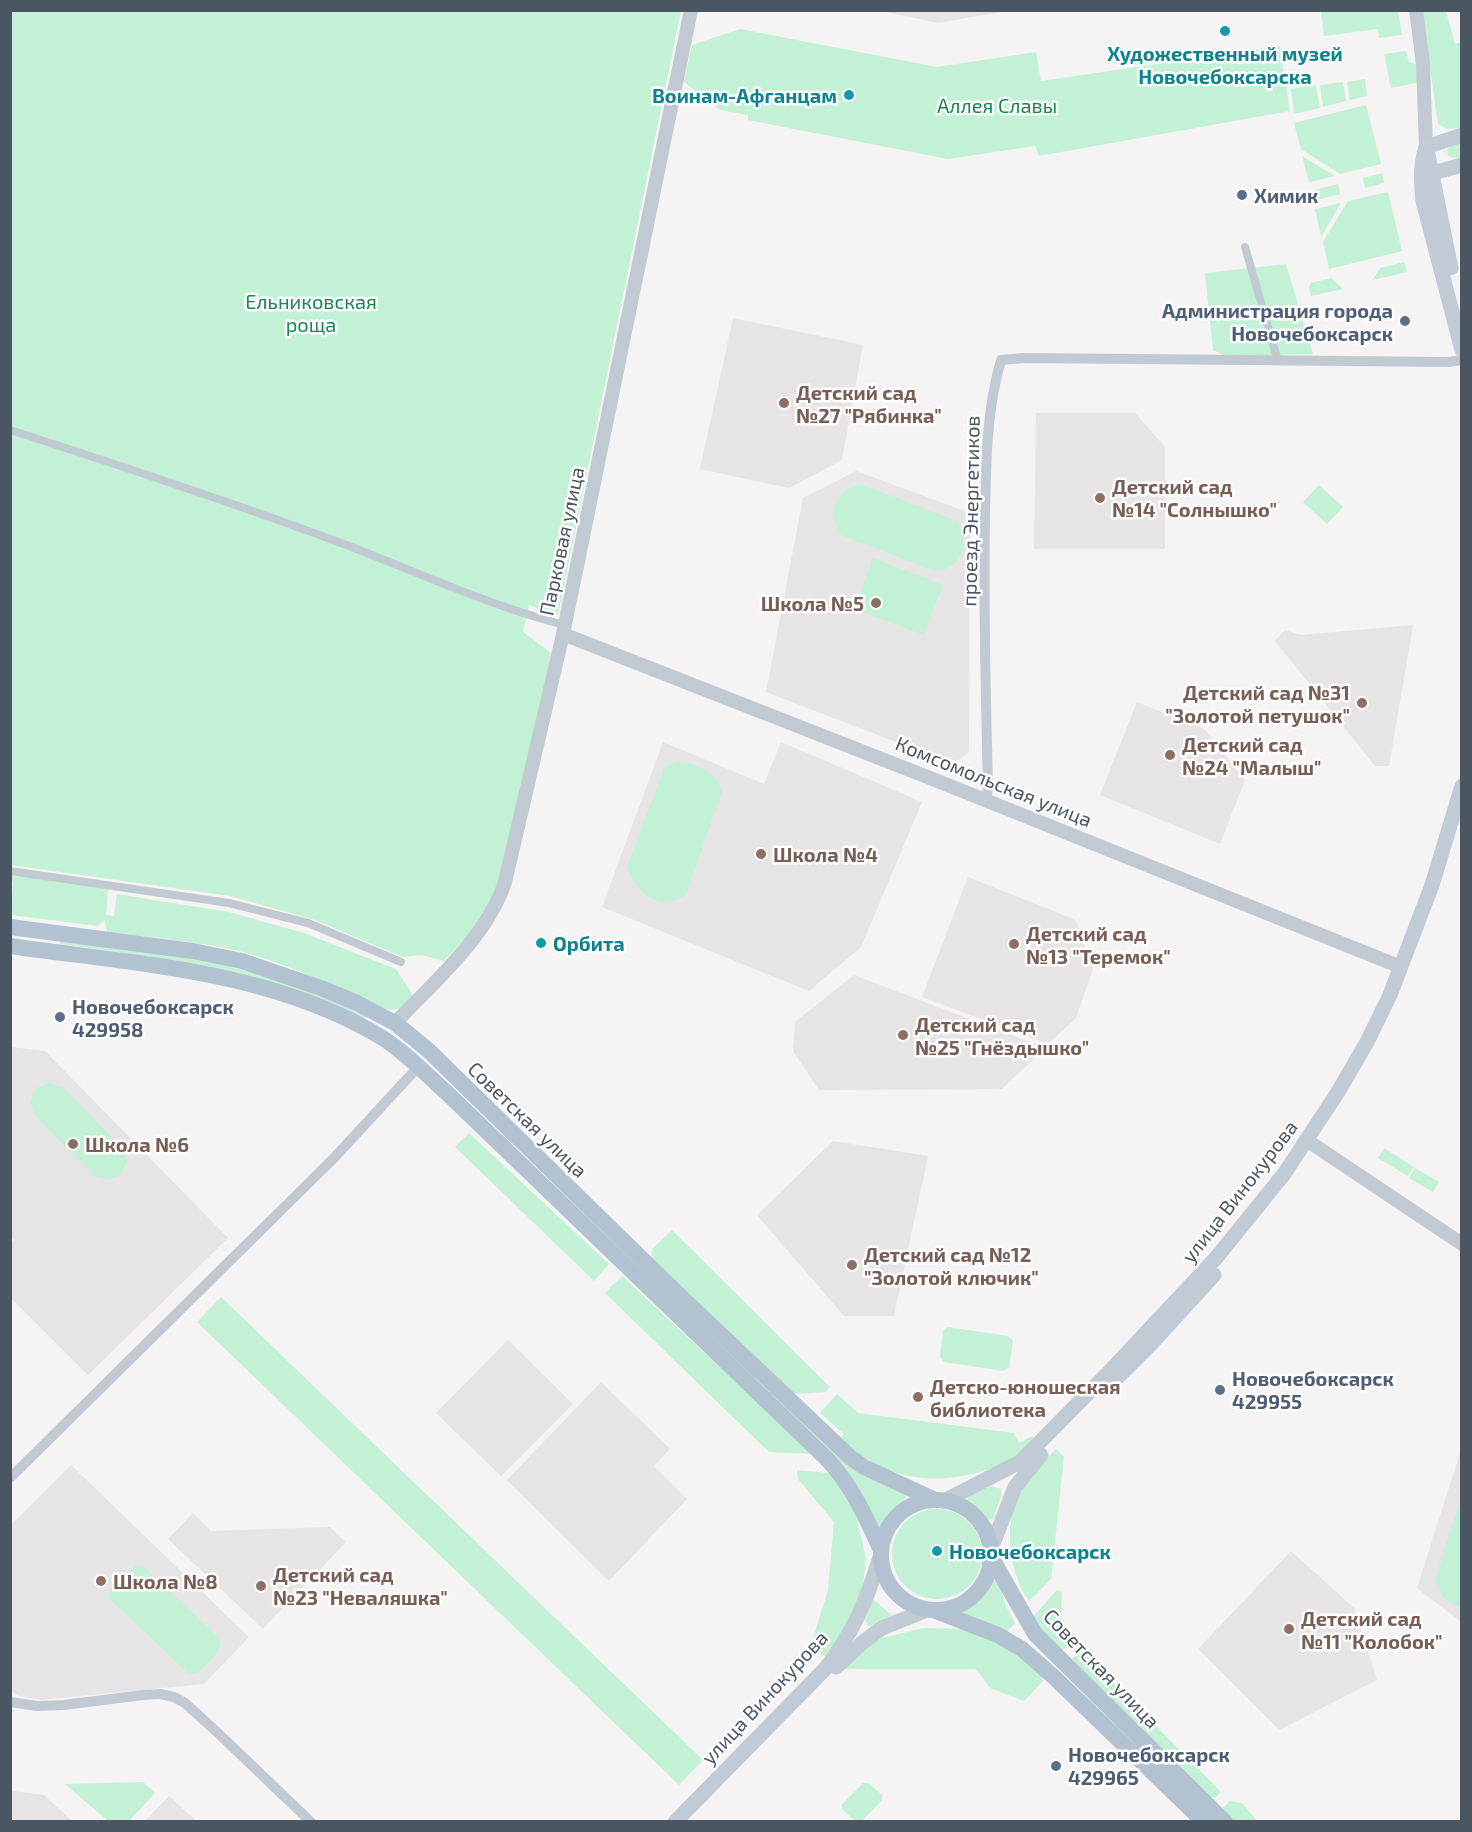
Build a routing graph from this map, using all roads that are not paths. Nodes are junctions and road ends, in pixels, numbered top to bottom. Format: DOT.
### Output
graph roads {
  1 [pos="692,10"];
  2 [pos="1416,10"];
  3 [pos="1461,135"];
  4 [pos="1426,147"];
  5 [pos="1461,165"];
  6 [pos="1432,173"];
  7 [pos="1245,247"];
  8 [pos="1461,310"];
  9 [pos="1461,350"];
  10 [pos="1278,360"];
  11 [pos="1461,360"];
  12 [pos="10,430"];
  13 [pos="564,630"];
  14 [pos="1461,786"];
  15 [pos="986,801"];
  16 [pos="1461,824"];
  17 [pos="10,871"];
  18 [pos="10,927"];
  19 [pos="10,946"];
  20 [pos="401,962"];
  21 [pos="1405,969"];
  22 [pos="395,1023"];
  23 [pos="383,1038"];
  24 [pos="418,1067"];
  25 [pos="1311,1143"];
  26 [pos="1288,1176"];
  27 [pos="1461,1244"];
  28 [pos="10,1478"];
  29 [pos="940,1500"];
  30 [pos="880,1553"];
  31 [pos="991,1553"];
  32 [pos="931,1610"];
  33 [pos="10,1702"];
  34 [pos="311,1821"];
  35 [pos="675,1821"];
  36 [pos="684,1821"];
  37 [pos="1204,1821"];
  38 [pos="1225,1821"];
  1 -- 13 [label="street, Парковая улица"];
  2 -- 4 [label="street"];
  3 -- 4 [label="main road"];
  4 -- 6 [label="main road"];
  4 -- 9 [label="main road"];
  5 -- 6 [label="main road"];
  6 -- 8 [label="main road"];
  7 -- 10 [label="street"];
  10 -- 11 [label="street, проезд Энергетиков"];
  10 -- 15 [label="street, проезд Энергетиков"];
  12 -- 13 [label="street"];
  13 -- 15 [label="street, Комсомольская улица"];
  13 -- 22 [label="street, Парковая улица"];
  14 -- 21 [label="main road, улица Винокурова"];
  15 -- 21 [label="street, Комсомольская улица"];
  16 -- 21 [label="main road, улица Винокурова"];
  17 -- 20 [label="street"];
  18 -- 22 [label="main road, Советская улица"];
  19 -- 23 [label="main road, Советская улица"];
  21 -- 25 [label="main road, улица Винокурова"];
  22 -- 23 [label="main road, Парковая улица"];
  22 -- 29 [label="main road, Советская улица"];
  23 -- 24 [label="main road, Советская улица"];
  24 -- 28 [label="street"];
  24 -- 30 [label="main road, Советская улица"];
  25 -- 26 [label="main road, улица Винокурова"];
  25 -- 27 [label="street"];
  26 -- 29 [label="main road, улица Винокурова"];
  26 -- 31 [label="main road, улица Винокурова"];
  29 -- 30 [label="main road"];
  29 -- 31 [label="main road"];
  30 -- 32 [label="main road"];
  30 -- 35 [label="main road, улица Винокурова"];
  31 -- 32 [label="main road"];
  31 -- 38 [label="main road, Советская улица"];
  32 -- 36 [label="main road, улица Винокурова"];
  32 -- 37 [label="main road, Советская улица"];
  33 -- 34 [label="street"];
}
